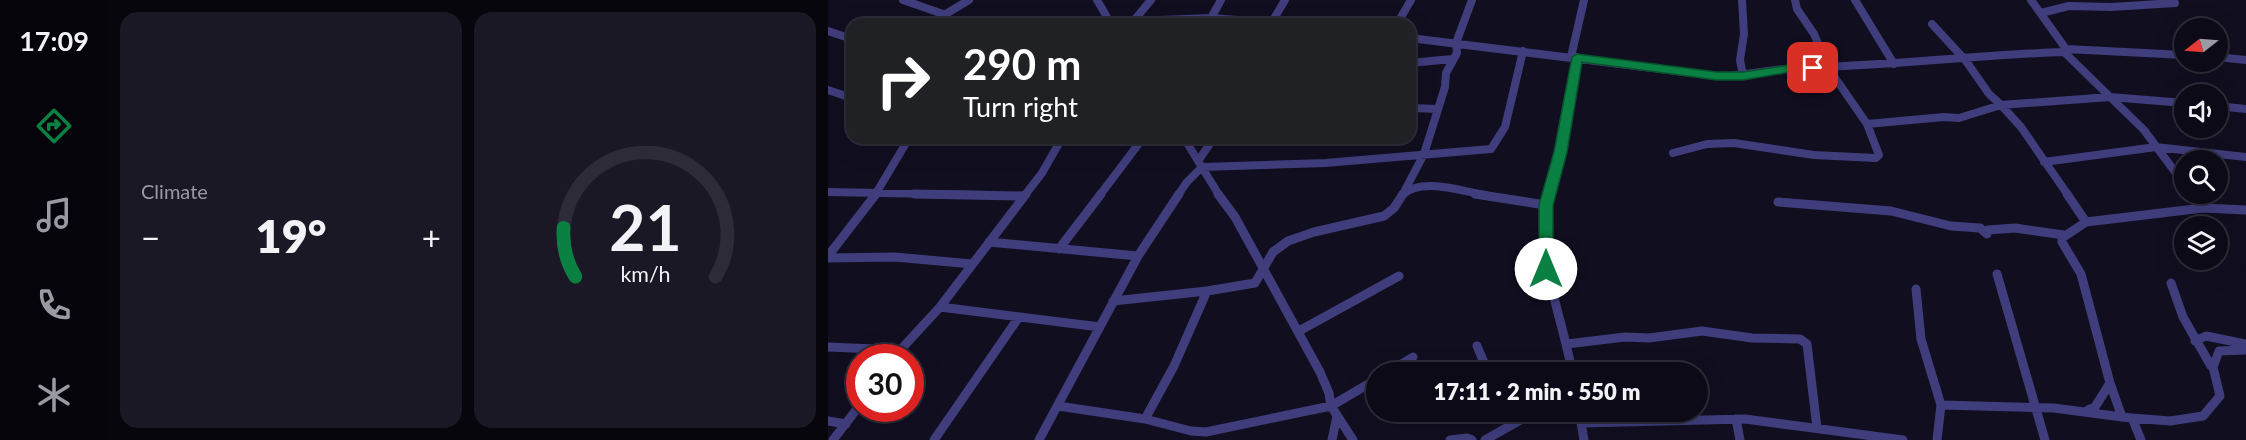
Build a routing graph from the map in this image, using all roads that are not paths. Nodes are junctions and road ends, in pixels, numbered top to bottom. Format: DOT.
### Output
graph roads {
  1 [pos="903,0"];
  2 [pos="969,0"];
  3 [pos="1097,0"];
  4 [pos="1151,0"];
  5 [pos="1221,0"];
  6 [pos="1285,0"];
  7 [pos="1411,0"];
  8 [pos="1472,0"];
  9 [pos="1584,0"];
  10 [pos="1742,0"];
  11 [pos="1795,0"];
  12 [pos="1855,0"];
  13 [pos="2031,0"];
  14 [pos="2175,3"];
  15 [pos="2041,13"];
  16 [pos="943,14"];
  17 [pos="937,18"];
  18 [pos="1108,18"];
  19 [pos="1135,18"];
  20 [pos="1211,18"];
  21 [pos="1274,18"];
  22 [pos="1400,18"];
  23 [pos="1932,24"];
  24 [pos="828,31"];
  25 [pos="846,37"];
  26 [pos="1416,39"];
  27 [pos="1456,43"];
  28 [pos="2065,50"];
  29 [pos="1523,51"];
  30 [pos="2174,55"];
  31 [pos="1574,57"];
  32 [pos="1962,58"];
  33 [pos="2228,58"];
  34 [pos="1452,59"];
  35 [pos="2246,60"];
  36 [pos="1416,62"];
  37 [pos="1894,64"];
  38 [pos="1829,69"];
  39 [pos="1743,76"];
  40 [pos="828,90"];
  41 [pos="846,96"];
  42 [pos="2110,97"];
  43 [pos="2174,103"];
  44 [pos="2001,105"];
  45 [pos="2228,107"];
  46 [pos="1416,108"];
  47 [pos="1438,108"];
  48 [pos="2246,109"];
  49 [pos="1867,124"];
  50 [pos="905,144"];
  51 [pos="1059,144"];
  52 [pos="1138,144"];
  53 [pos="1188,144"];
  54 [pos="1211,144"];
  55 [pos="2156,147"];
  56 [pos="1672,153"];
  57 [pos="1424,154"];
  58 [pos="2246,157"];
  59 [pos="2044,162"];
  60 [pos="1200,164"];
  61 [pos="2174,171"];
  62 [pos="1405,190"];
  63 [pos="828,192"];
  64 [pos="877,192"];
  65 [pos="1024,196"];
  66 [pos="1778,202"];
  67 [pos="2200,204"];
  68 [pos="1546,205"];
  69 [pos="2203,208"];
  70 [pos="2246,210"];
  71 [pos="2086,222"];
  72 [pos="2064,235"];
  73 [pos="989,242"];
  74 [pos="1059,249"];
  75 [pos="1138,256"];
  76 [pos="828,257"];
  77 [pos="972,264"];
  78 [pos="1263,272"];
  79 [pos="1996,274"];
  80 [pos="1399,276"];
  81 [pos="2171,283"];
  82 [pos="1916,289"];
  83 [pos="1207,291"];
  84 [pos="1113,301"];
  85 [pos="940,308"];
  86 [pos="1019,317"];
  87 [pos="1100,327"];
  88 [pos="1299,331"];
  89 [pos="2195,341"];
  90 [pos="905,344"];
  91 [pos="1567,344"];
  92 [pos="2246,344"];
  93 [pos="1478,346"];
  94 [pos="828,347"];
  95 [pos="846,349"];
  96 [pos="2246,350"];
  97 [pos="1413,357"];
  98 [pos="1405,362"];
  99 [pos="1484,362"];
  100 [pos="1570,362"];
  101 [pos="2211,366"];
  102 [pos="2110,383"];
  103 [pos="1366,387"];
  104 [pos="1941,405"];
  105 [pos="1058,406"];
  106 [pos="2036,406"];
  107 [pos="2088,410"];
  108 [pos="1334,411"];
  109 [pos="2127,417"];
  110 [pos="1145,419"];
  111 [pos="1736,419"];
  112 [pos="828,421"];
  113 [pos="1517,422"];
  114 [pos="1582,423"];
  115 [pos="846,424"];
  116 [pos="1816,428"];
  117 [pos="1231,429"];
  118 [pos="1469,439"];
  119 [pos="833,440"];
  120 [pos="934,440"];
  121 [pos="1039,440"];
  122 [pos="1229,440"];
  123 [pos="1332,440"];
  124 [pos="1353,440"];
  125 [pos="1450,440"];
  126 [pos="1485,440"];
  127 [pos="1584,440"];
  128 [pos="1740,440"];
  129 [pos="1903,440"];
  130 [pos="1939,440"];
  131 [pos="2045,440"];
  132 [pos="2141,440"];
  1 -- 16 [label="street"];
  2 -- 16 [label="street"];
  3 -- 18 [label="street"];
  4 -- 19 [label="street"];
  5 -- 20 [label="street"];
  6 -- 21 [label="street"];
  7 -- 22 [label="street"];
  8 -- 27 [label="street"];
  9 -- 31 [label="street"];
  10 -- 39 [label="street"];
  11 -- 38 [label="street"];
  12 -- 37 [label="street"];
  13 -- 15 [label="street"];
  14 -- 15 [label="street"];
  15 -- 28 [label="street"];
  16 -- 17 [label="street"];
  23 -- 32 [label="street"];
  24 -- 25 [label="street"];
  26 -- 27 [label="street"];
  27 -- 29 [label="street"];
  27 -- 34 [label="street"];
  28 -- 30 [label="street"];
  28 -- 32 [label="street"];
  28 -- 42 [label="street"];
  29 -- 31 [label="street"];
  29 -- 57 [label="street"];
  31 -- 39 [label="street"];
  31 -- 68 [label="street"];
  32 -- 37 [label="street"];
  32 -- 44 [label="street"];
  33 -- 35 [label="street"];
  34 -- 36 [label="street"];
  34 -- 47 [label="street"];
  37 -- 38 [label="street"];
  38 -- 39 [label="street"];
  38 -- 49 [label="street"];
  40 -- 41 [label="street"];
  42 -- 43 [label="street"];
  42 -- 44 [label="street"];
  42 -- 55 [label="street"];
  44 -- 49 [label="street"];
  44 -- 59 [label="street"];
  45 -- 48 [label="street"];
  46 -- 47 [label="street"];
  47 -- 57 [label="street"];
  49 -- 56 [label="street"];
  50 -- 64 [label="street"];
  51 -- 65 [label="street"];
  52 -- 74 [label="street"];
  53 -- 60 [label="street"];
  54 -- 60 [label="street"];
  55 -- 58 [label="street"];
  55 -- 59 [label="street"];
  55 -- 61 [label="street"];
  57 -- 60 [label="street"];
  57 -- 62 [label="street"];
  59 -- 71 [label="street"];
  60 -- 75 [label="street"];
  60 -- 78 [label="street"];
  62 -- 68 [label="street"];
  62 -- 78 [label="street"];
  63 -- 64 [label="street"];
  64 -- 65 [label="street"];
  64 -- 76 [label="street"];
  65 -- 73 [label="street"];
  66 -- 72 [label="street"];
  67 -- 69 [label="street"];
  68 -- 91 [label="street"];
  69 -- 70 [label="street"];
  69 -- 71 [label="street"];
  71 -- 72 [label="street"];
  72 -- 102 [label="street"];
  73 -- 74 [label="street"];
  73 -- 77 [label="street"];
  74 -- 75 [label="street"];
  75 -- 84 [label="street"];
  76 -- 77 [label="street"];
  77 -- 85 [label="street"];
  78 -- 83 [label="street"];
  78 -- 88 [label="street"];
  79 -- 106 [label="street"];
  80 -- 88 [label="street"];
  81 -- 89 [label="street"];
  82 -- 104 [label="street"];
  83 -- 84 [label="street"];
  83 -- 110 [label="street"];
  84 -- 87 [label="street"];
  85 -- 86 [label="street"];
  85 -- 90 [label="street"];
  86 -- 87 [label="street"];
  86 -- 120 [label="street"];
  87 -- 105 [label="street"];
  88 -- 108 [label="street"];
  89 -- 92 [label="street"];
  89 -- 101 [label="street"];
  91 -- 100 [label="street"];
  91 -- 116 [label="street"];
  93 -- 99 [label="street"];
  94 -- 95 [label="street"];
  96 -- 101 [label="street"];
  97 -- 98 [label="street"];
  101 -- 109 [label="street"];
  102 -- 107 [label="street"];
  102 -- 109 [label="street"];
  103 -- 108 [label="street"];
  104 -- 106 [label="street"];
  104 -- 130 [label="street"];
  105 -- 110 [label="street"];
  105 -- 121 [label="street"];
  106 -- 107 [label="street"];
  106 -- 131 [label="street"];
  107 -- 109 [label="street"];
  108 -- 117 [label="street"];
  108 -- 123 [label="street"];
  108 -- 124 [label="street"];
  109 -- 132 [label="street"];
  110 -- 117 [label="street"];
  111 -- 114 [label="street"];
  111 -- 116 [label="street"];
  111 -- 128 [label="street"];
  112 -- 115 [label="street"];
  113 -- 126 [label="street"];
  114 -- 127 [label="street"];
  115 -- 119 [label="street"];
  116 -- 129 [label="street"];
  117 -- 122 [label="street"];
  118 -- 125 [label="street"];
}
